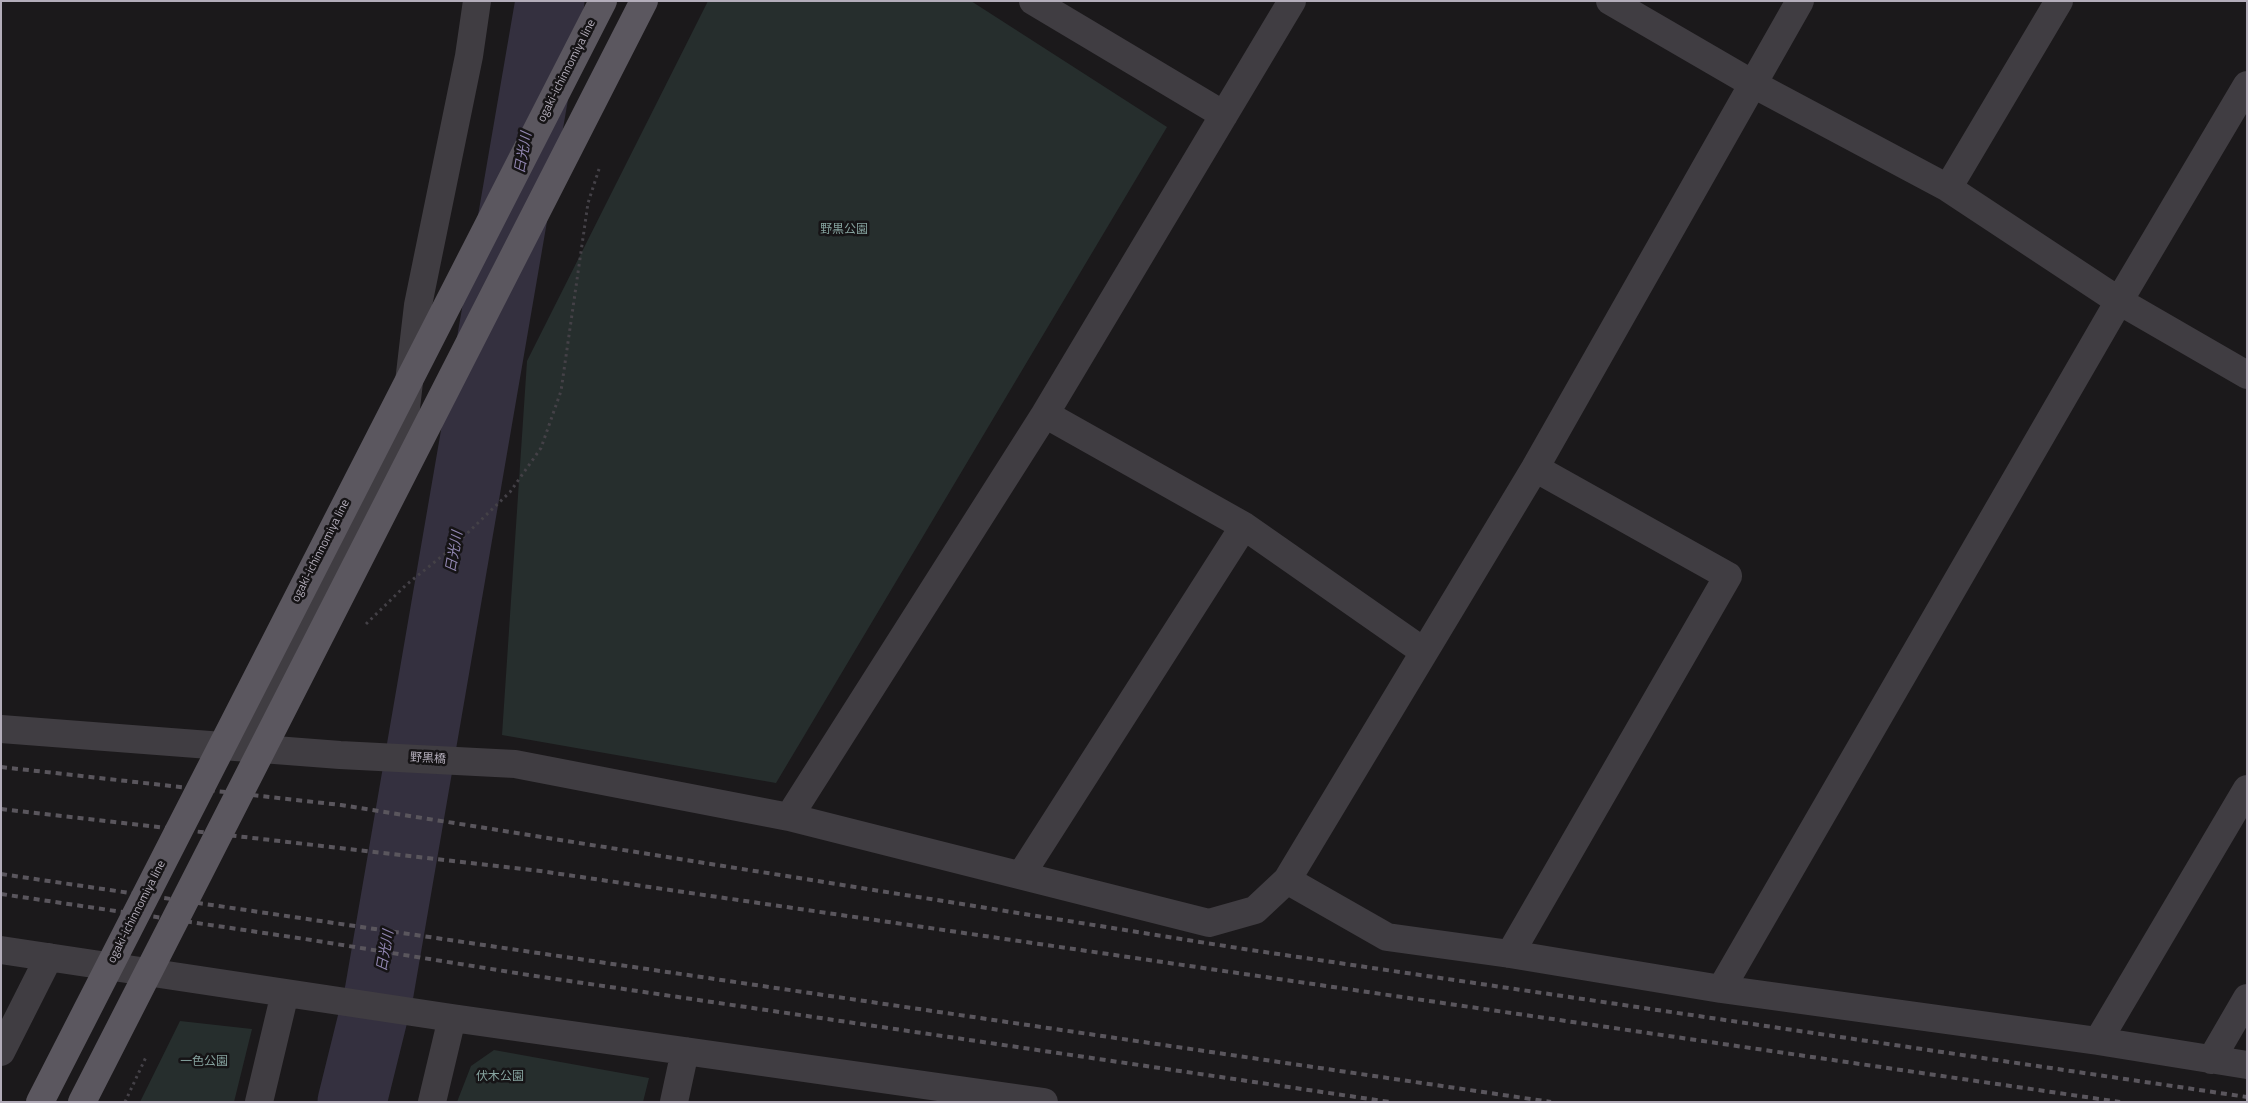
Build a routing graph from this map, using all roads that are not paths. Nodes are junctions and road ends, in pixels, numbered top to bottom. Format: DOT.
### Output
graph roads {
  1 [pos="477,1"];
  2 [pos="603,1"];
  3 [pos="644,1"];
  4 [pos="1033,1"];
  5 [pos="1292,1"];
  6 [pos="1610,1"];
  7 [pos="1800,1"];
  8 [pos="2059,1"];
  9 [pos="1753,84"];
  10 [pos="2247,85"];
  11 [pos="1224,115"];
  12 [pos="1948,188"];
  13 [pos="2119,302"];
  14 [pos="2247,376"];
  15 [pos="1046,414"];
  16 [pos="1535,468"];
  17 [pos="1244,526"];
  18 [pos="1423,651"];
  19 [pos="1,730"];
  20 [pos="245,748"];
  21 [pos="2247,789"];
  22 [pos="789,817"];
  23 [pos="1021,875"];
  24 [pos="1287,880"];
  25 [pos="1,950"];
  26 [pos="1510,954"];
  27 [pos="49,957"];
  28 [pos="1721,989"];
  29 [pos="293,994"];
  30 [pos="2247,998"];
  31 [pos="446,1017"];
  32 [pos="2098,1041"];
  33 [pos="685,1051"];
  34 [pos="1,1052"];
  35 [pos="2210,1060"];
  36 [pos="2247,1065"];
  37 [pos="40,1102"];
  38 [pos="82,1102"];
  39 [pos="259,1102"];
  40 [pos="432,1102"];
  41 [pos="674,1102"];
  42 [pos="1044,1102"];
  1 -- 20 [label="street"];
  2 -- 37 [label="main road, ogaki-ichinnomiya line, bridge"];
  3 -- 38 [label="main road, bridge"];
  4 -- 11 [label="street"];
  5 -- 11 [label="street"];
  6 -- 9 [label="street"];
  7 -- 9 [label="street, 野黒橋"];
  8 -- 12 [label="street"];
  9 -- 12 [label="street"];
  9 -- 16 [label="street, 野黒橋"];
  10 -- 13 [label="street"];
  11 -- 15 [label="street"];
  12 -- 13 [label="street"];
  13 -- 14 [label="street"];
  13 -- 28 [label="street"];
  15 -- 17 [label="street"];
  15 -- 22 [label="street"];
  16 -- 18 [label="street, 野黒橋"];
  16 -- 26 [label="street"];
  17 -- 18 [label="street"];
  17 -- 23 [label="street"];
  18 -- 24 [label="street, 野黒橋"];
  19 -- 20 [label="street, 野黒橋"];
  20 -- 22 [label="street, 野黒橋"];
  21 -- 32 [label="street"];
  22 -- 23 [label="street, 野黒橋"];
  23 -- 24 [label="street, 野黒橋"];
  24 -- 26 [label="street"];
  25 -- 27 [label="street"];
  26 -- 28 [label="street"];
  27 -- 29 [label="street"];
  27 -- 34 [label="street"];
  28 -- 32 [label="street"];
  29 -- 31 [label="street"];
  29 -- 39 [label="street"];
  30 -- 35 [label="street"];
  31 -- 33 [label="street"];
  31 -- 40 [label="street"];
  32 -- 35 [label="street"];
  33 -- 41 [label="street"];
  33 -- 42 [label="street"];
  35 -- 36 [label="street"];
}
